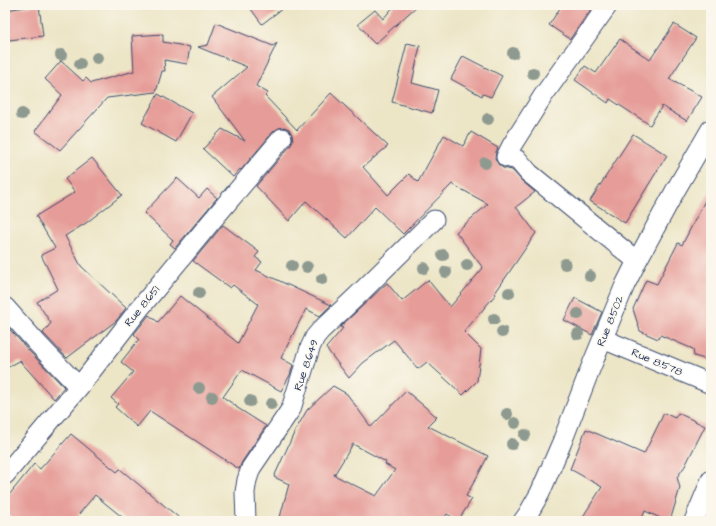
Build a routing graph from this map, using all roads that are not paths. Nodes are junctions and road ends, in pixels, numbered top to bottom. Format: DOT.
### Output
graph roads {
  1 [pos="608,5"];
  2 [pos="711,129"];
  3 [pos="282,138"];
  4 [pos="434,220"];
  5 [pos="637,261"];
  6 [pos="5,307"];
  7 [pos="602,339"];
  8 [pos="711,384"];
  9 [pos="79,386"];
  10 [pos="5,475"];
  11 [pos="711,480"];
  12 [pos="246,521"];
  13 [pos="523,521"];
  14 [pos="694,521"];
  1 -- 5 [label="street"];
  2 -- 5 [label="street, Rue 8.502"];
  3 -- 9 [label="street, Rue 8.651"];
  4 -- 12 [label="street, Rue 8.649"];
  5 -- 7 [label="street, Rue 8.502"];
  6 -- 9 [label="street"];
  7 -- 8 [label="street, Rue 8.578"];
  7 -- 13 [label="street, Rue 8.502"];
  9 -- 10 [label="street, Rue 8.651"];
  11 -- 14 [label="street"];
}
